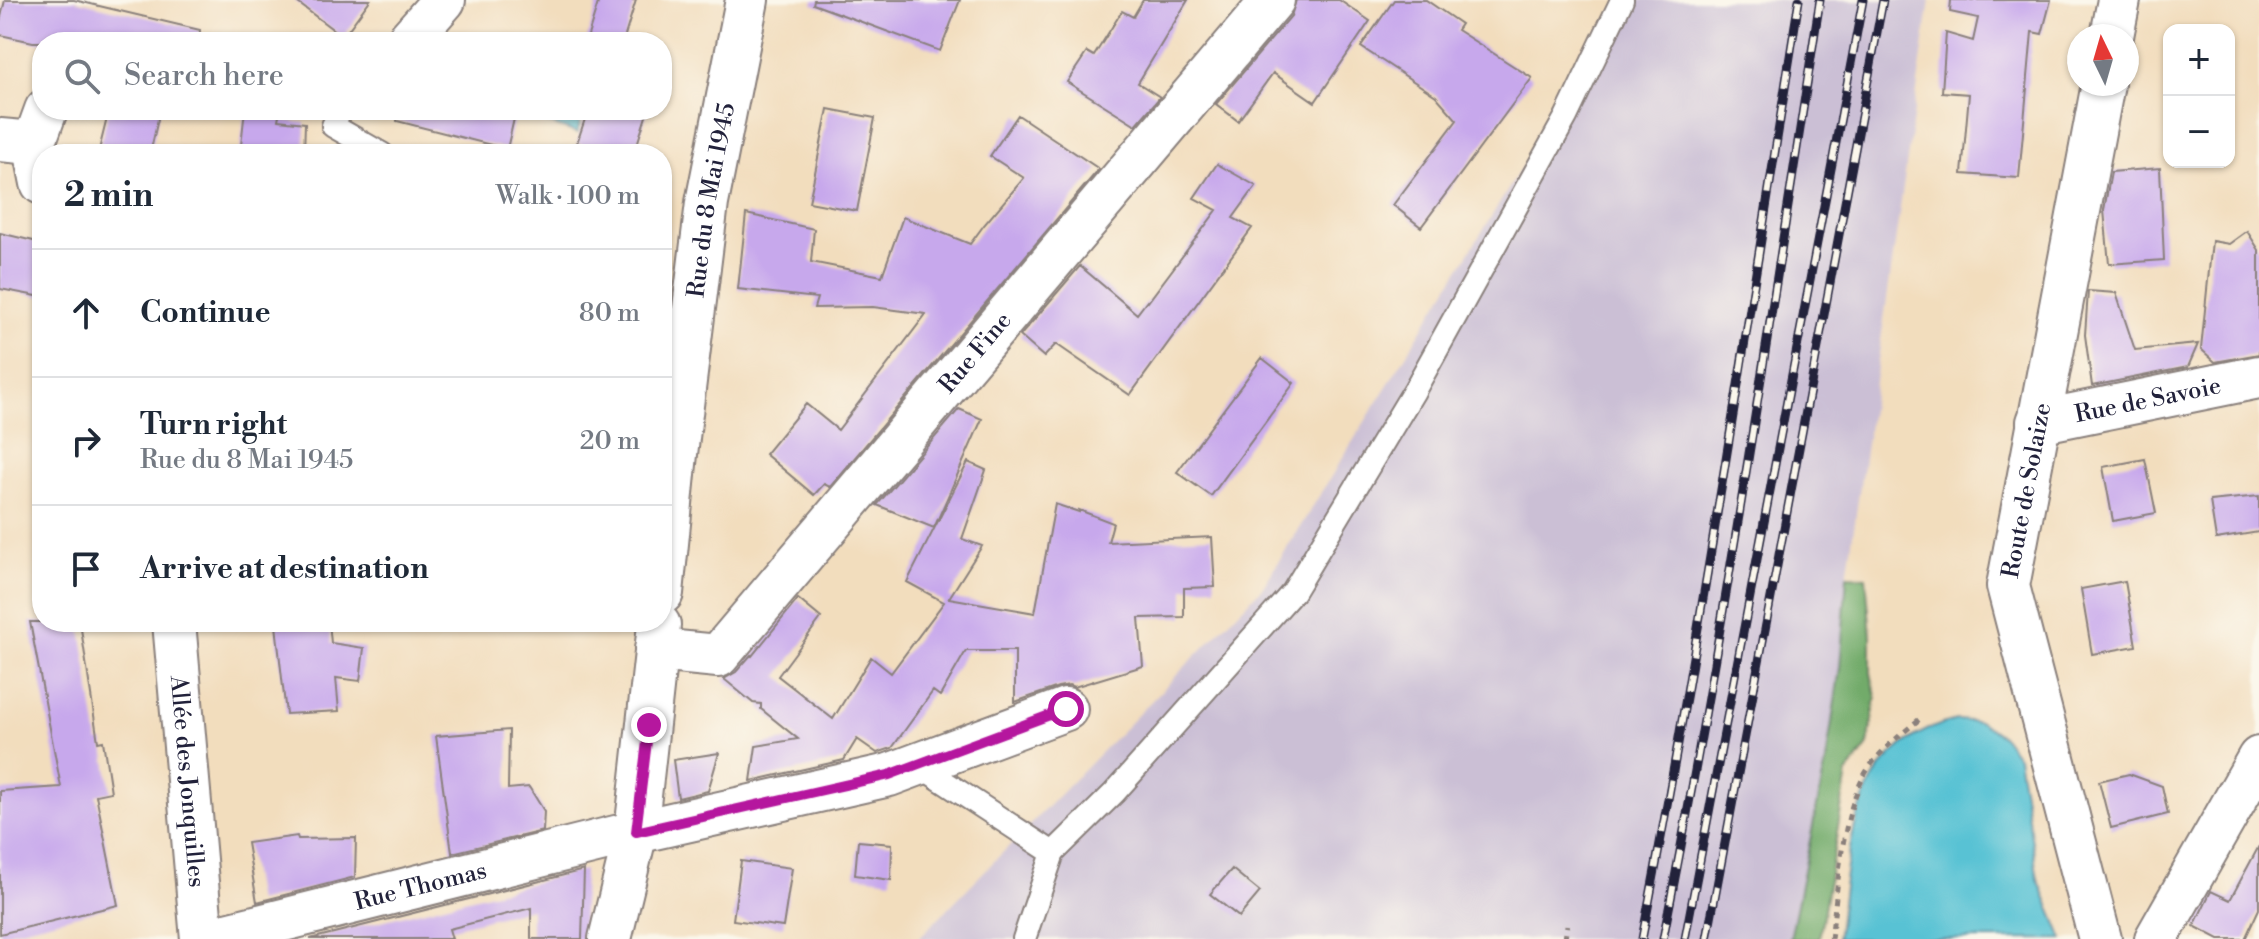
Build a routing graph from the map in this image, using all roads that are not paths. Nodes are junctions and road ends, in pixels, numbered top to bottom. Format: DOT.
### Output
graph roads {
  1 [pos="444,0"];
  2 [pos="747,0"];
  3 [pos="1273,0"];
  4 [pos="1622,0"];
  5 [pos="2119,0"];
  6 [pos="2114,24"];
  7 [pos="416,32"];
  8 [pos="2101,96"];
  9 [pos="336,120"];
  10 [pos="364,144"];
  11 [pos="2259,377"];
  12 [pos="2038,422"];
  13 [pos="672,497"];
  14 [pos="175,632"];
  15 [pos="658,636"];
  16 [pos="1066,709"];
  17 [pos="2259,758"];
  18 [pos="917,764"];
  19 [pos="636,832"];
  20 [pos="1053,853"];
  21 [pos="204,939"];
  22 [pos="610,939"];
  23 [pos="1024,939"];
  24 [pos="2100,939"];
  25 [pos="2156,939"];
  1 -- 7 [label="street"];
  2 -- 13 [label="street, Rue du 8 Mai 1945"];
  3 -- 15 [label="street, Rue Fine"];
  4 -- 20 [label="lane"];
  5 -- 6 [label="street"];
  8 -- 12 [label="street, Route de Solaize"];
  9 -- 10 [label="lane"];
  11 -- 12 [label="street, Rue de Savoie"];
  12 -- 24 [label="street, Route de Solaize"];
  14 -- 21 [label="street, Allée des Jonquilles"];
  15 -- 19 [label="street"];
  16 -- 18 [label="street, Rue Thomas"];
  17 -- 25 [label="street"];
  18 -- 19 [label="street, Rue Thomas"];
  18 -- 20 [label="lane"];
  19 -- 21 [label="street, Rue Thomas"];
  19 -- 22 [label="street"];
  20 -- 23 [label="lane"];
}
